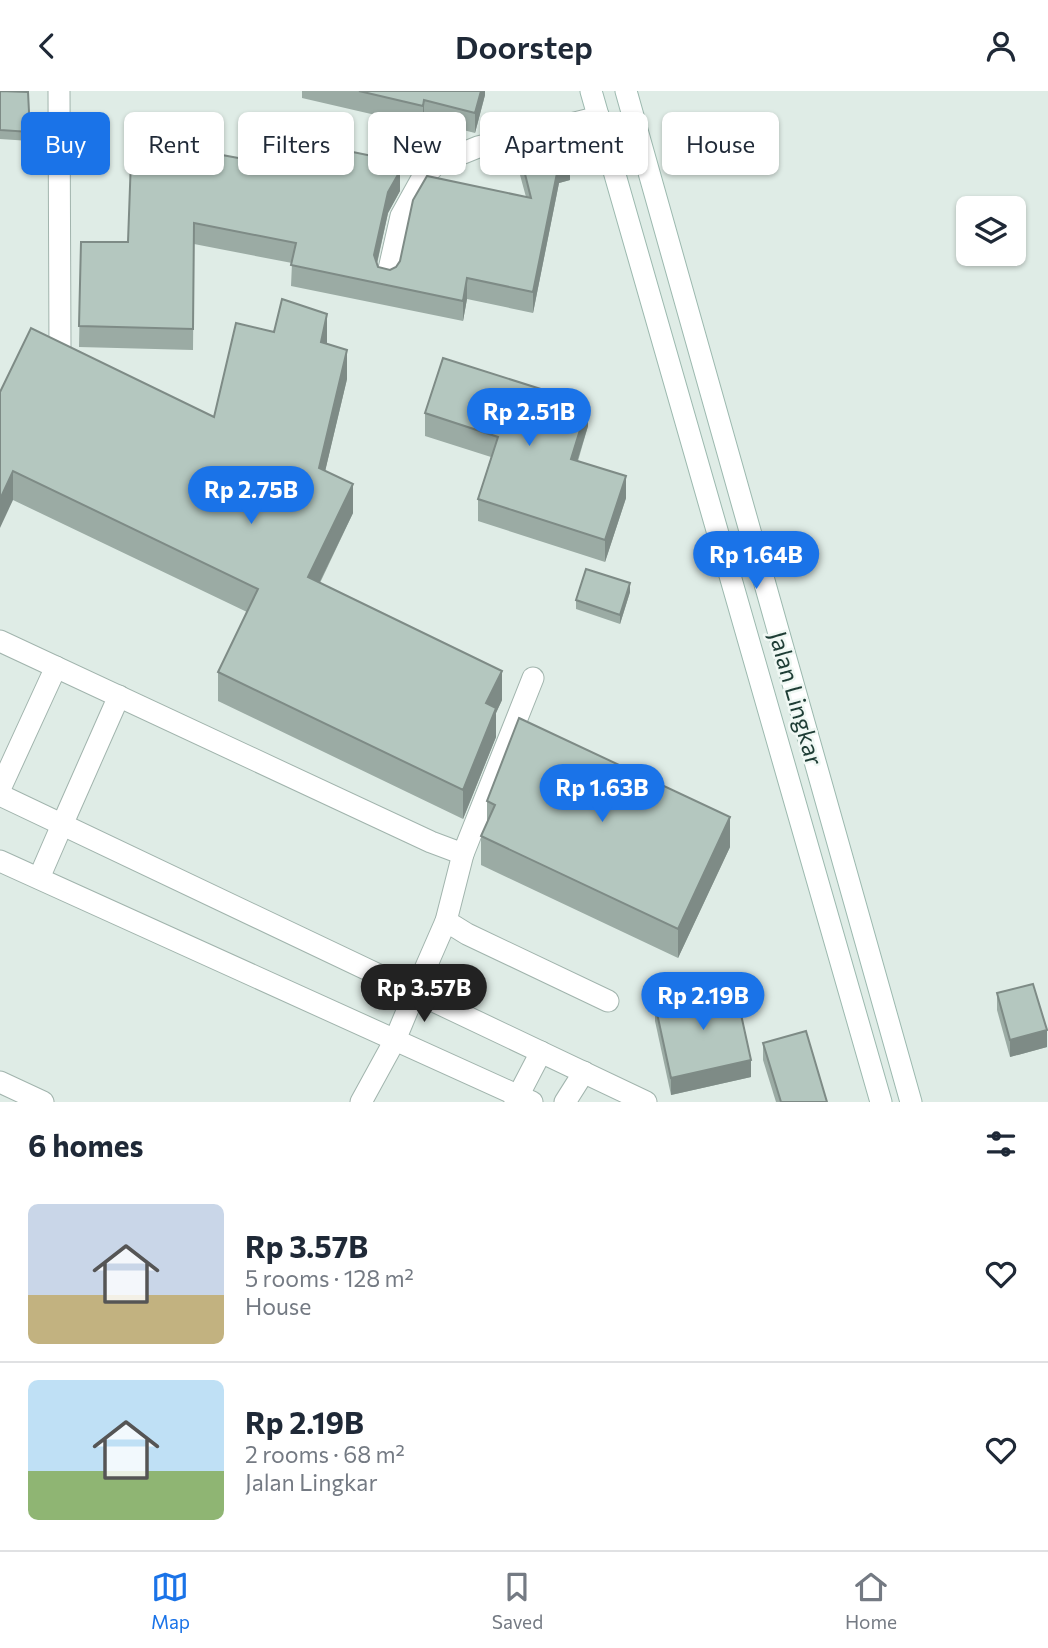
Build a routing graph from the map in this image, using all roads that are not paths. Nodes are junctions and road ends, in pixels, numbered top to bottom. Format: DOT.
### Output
graph roads {
  1 [pos="59,91"];
  2 [pos="591,91"];
  3 [pos="626,91"];
  4 [pos="597,112"];
  5 [pos="480,146"];
  6 [pos="615,175"];
  7 [pos="387,278"];
  8 [pos="60,353"];
  9 [pos="0,641"];
  10 [pos="56,667"];
  11 [pos="533,678"];
  12 [pos="119,696"];
  13 [pos="0,789"];
  14 [pos="0,795"];
  15 [pos="62,825"];
  16 [pos="463,854"];
  17 [pos="0,860"];
  18 [pos="39,879"];
  19 [pos="446,921"];
  20 [pos="415,992"];
  21 [pos="608,1001"];
  22 [pos="395,1040"];
  23 [pos="541,1052"];
  24 [pos="584,1072"];
  25 [pos="0,1082"];
  26 [pos="522,1100"];
  27 [pos="43,1102"];
  28 [pos="361,1102"];
  29 [pos="565,1102"];
  30 [pos="646,1102"];
  31 [pos="881,1102"];
  32 [pos="911,1102"];
  1 -- 8 [label="street"];
  2 -- 4 [label="street"];
  3 -- 32 [label="street, Jalan Lingkar"];
  5 -- 7 [label="street"];
  6 -- 31 [label="street"];
  9 -- 10 [label="street"];
  10 -- 12 [label="street"];
  10 -- 13 [label="street"];
  11 -- 16 [label="street"];
  12 -- 15 [label="street"];
  12 -- 16 [label="street"];
  14 -- 15 [label="street"];
  15 -- 18 [label="street"];
  15 -- 20 [label="street"];
  16 -- 19 [label="street"];
  17 -- 18 [label="street"];
  18 -- 22 [label="street"];
  19 -- 20 [label="street"];
  19 -- 21 [label="street"];
  20 -- 22 [label="street"];
  20 -- 23 [label="street"];
  22 -- 26 [label="street"];
  22 -- 28 [label="street"];
  23 -- 24 [label="street"];
  23 -- 26 [label="street"];
  24 -- 29 [label="street"];
  24 -- 30 [label="street"];
  25 -- 27 [label="street"];
}
